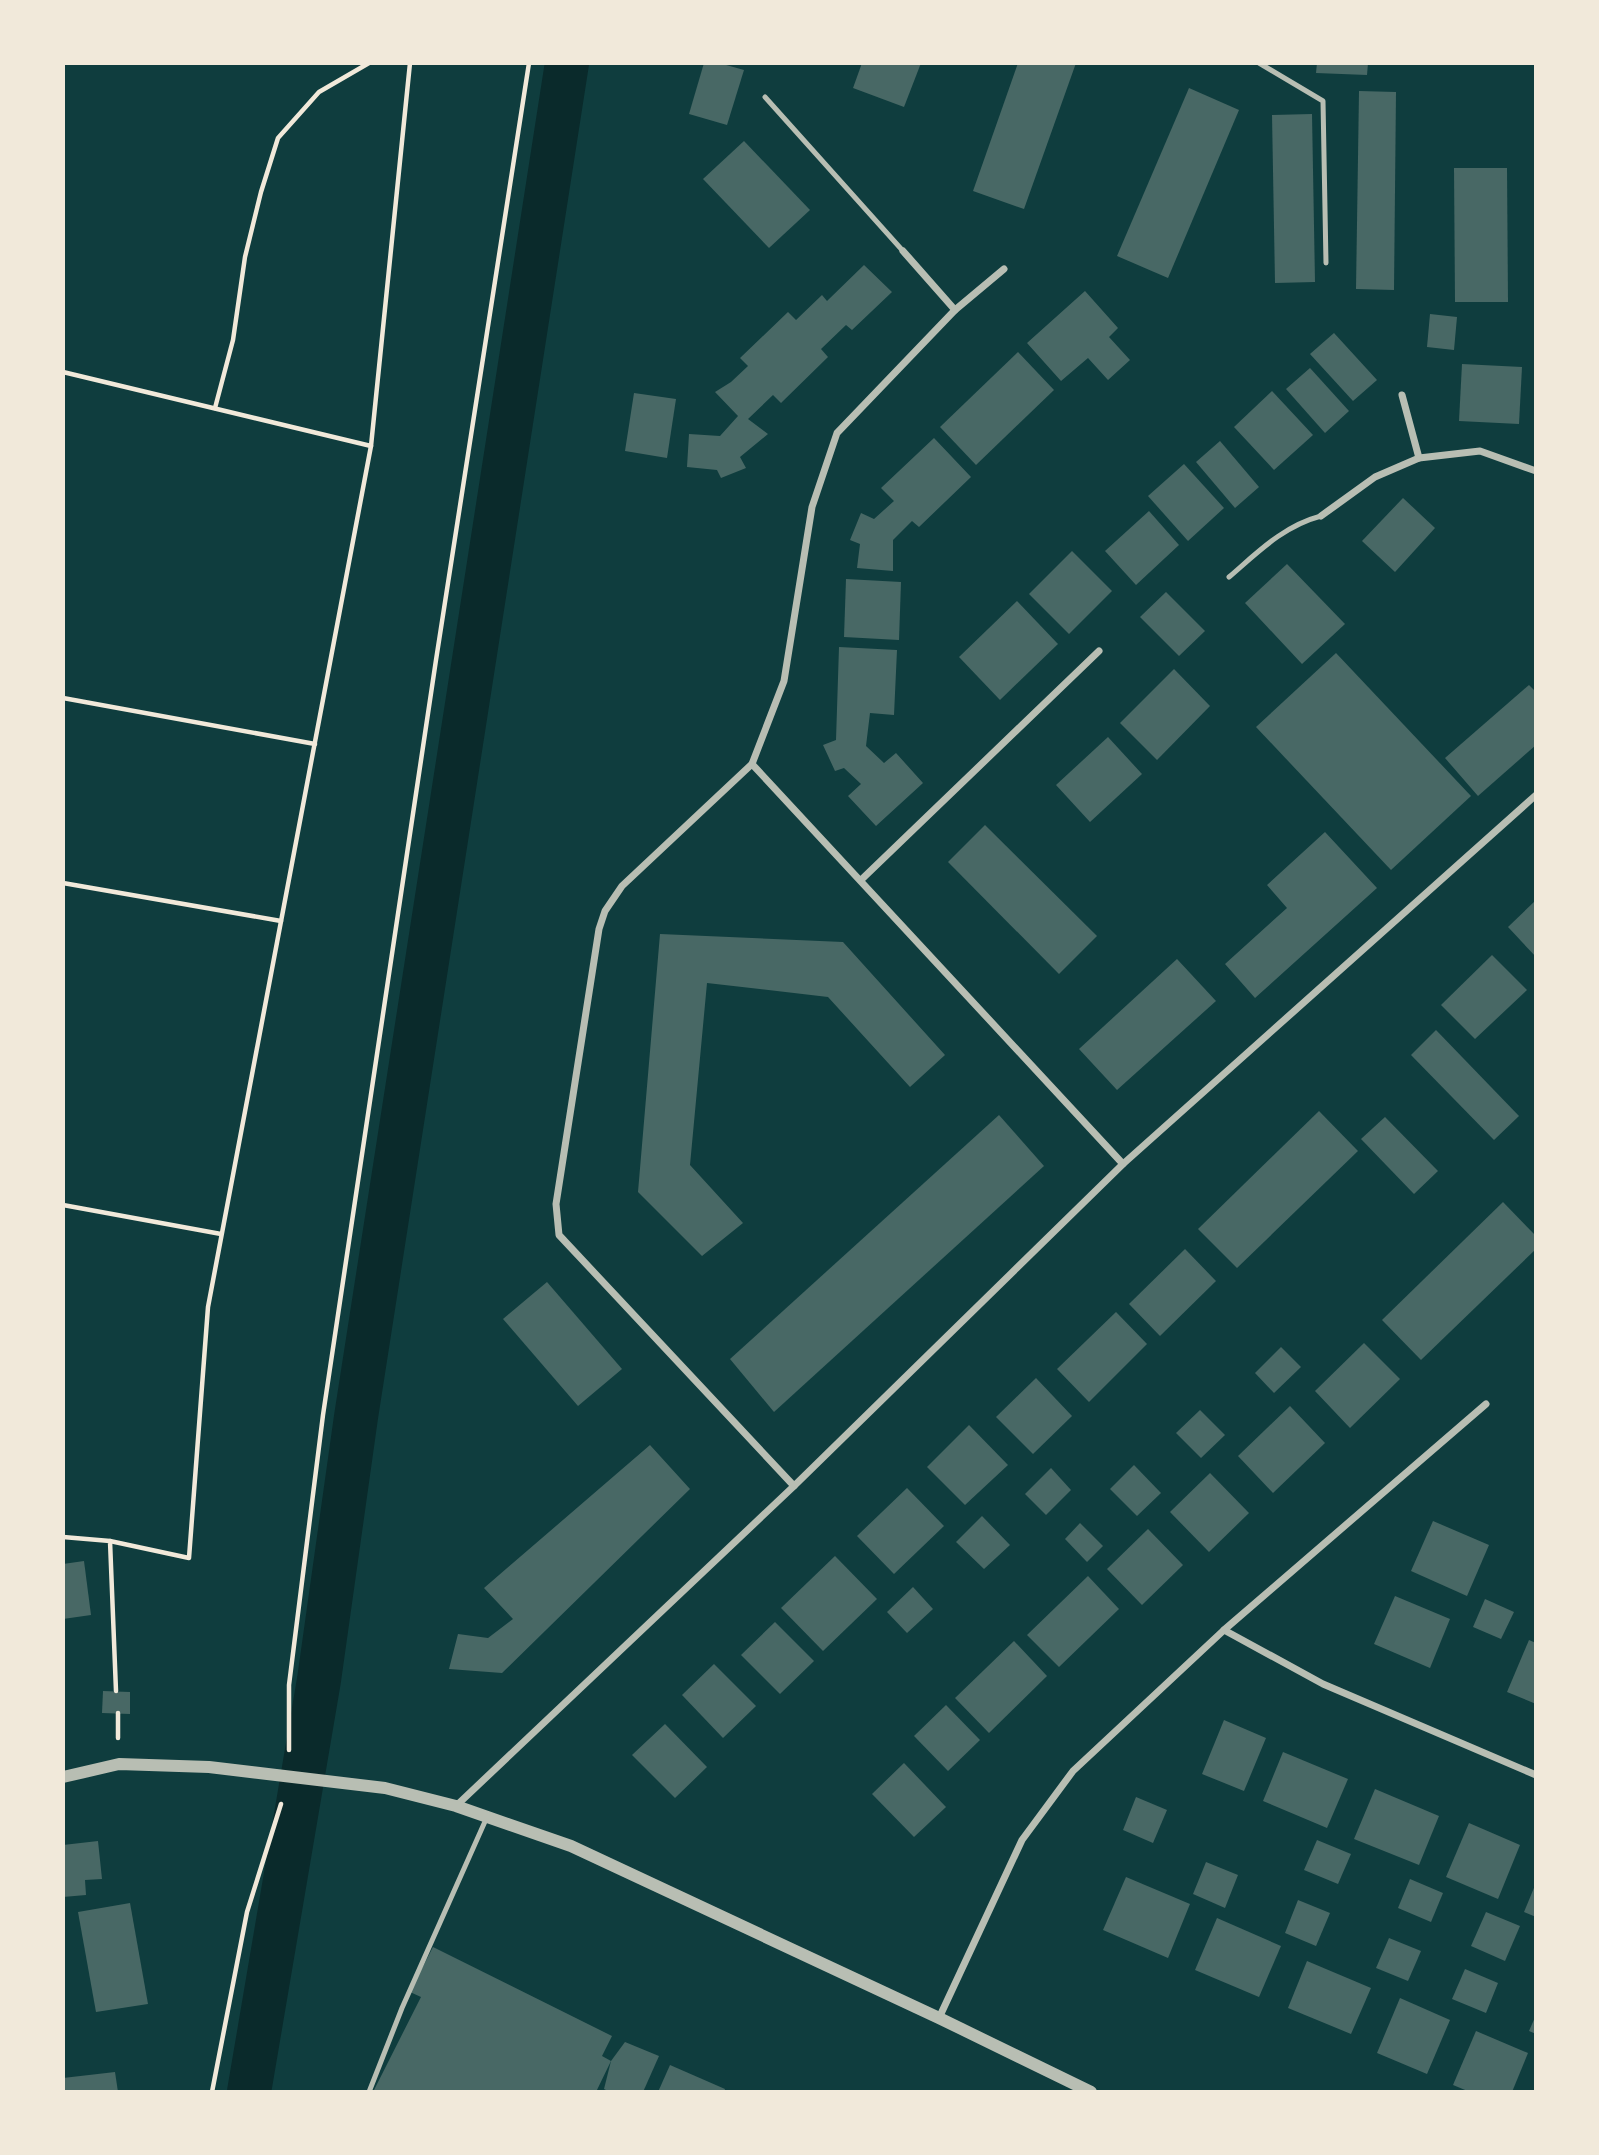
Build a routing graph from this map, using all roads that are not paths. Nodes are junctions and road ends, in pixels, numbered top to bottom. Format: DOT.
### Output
graph roads {
  1 [pos="1258,63"];
  2 [pos="765,97"];
  3 [pos="903,251"];
  4 [pos="1326,263"];
  5 [pos="1004,269"];
  6 [pos="955,310"];
  7 [pos="1402,395"];
  8 [pos="1419,458"];
  9 [pos="1536,471"];
  10 [pos="1321,516"];
  11 [pos="1229,578"];
  12 [pos="1099,651"];
  13 [pos="752,764"];
  14 [pos="1536,796"];
  15 [pos="861,880"];
  16 [pos="1123,1164"];
  17 [pos="1486,1404"];
  18 [pos="794,1486"];
  19 [pos="1224,1630"];
  20 [pos="1536,1775"];
  21 [pos="63,1777"];
  22 [pos="456,1806"];
  23 [pos="487,1817"];
  24 [pos="939,2018"];
  25 [pos="369,2092"];
  26 [pos="1091,2092"];
  1 -- 4 [label="lane"];
  2 -- 3 [label="lane"];
  3 -- 6 [label="street"];
  5 -- 6 [label="street"];
  6 -- 13 [label="street"];
  7 -- 8 [label="street"];
  8 -- 9 [label="street"];
  8 -- 10 [label="street"];
  10 -- 11 [label="lane"];
  12 -- 15 [label="street"];
  13 -- 15 [label="street"];
  13 -- 18 [label="street"];
  14 -- 16 [label="street"];
  15 -- 16 [label="street"];
  16 -- 18 [label="street"];
  17 -- 19 [label="street"];
  18 -- 22 [label="street"];
  19 -- 20 [label="street"];
  19 -- 24 [label="street"];
  21 -- 22 [label="street"];
  22 -- 23 [label="street"];
  23 -- 24 [label="street"];
  23 -- 25 [label="lane"];
  24 -- 26 [label="street"];
}
